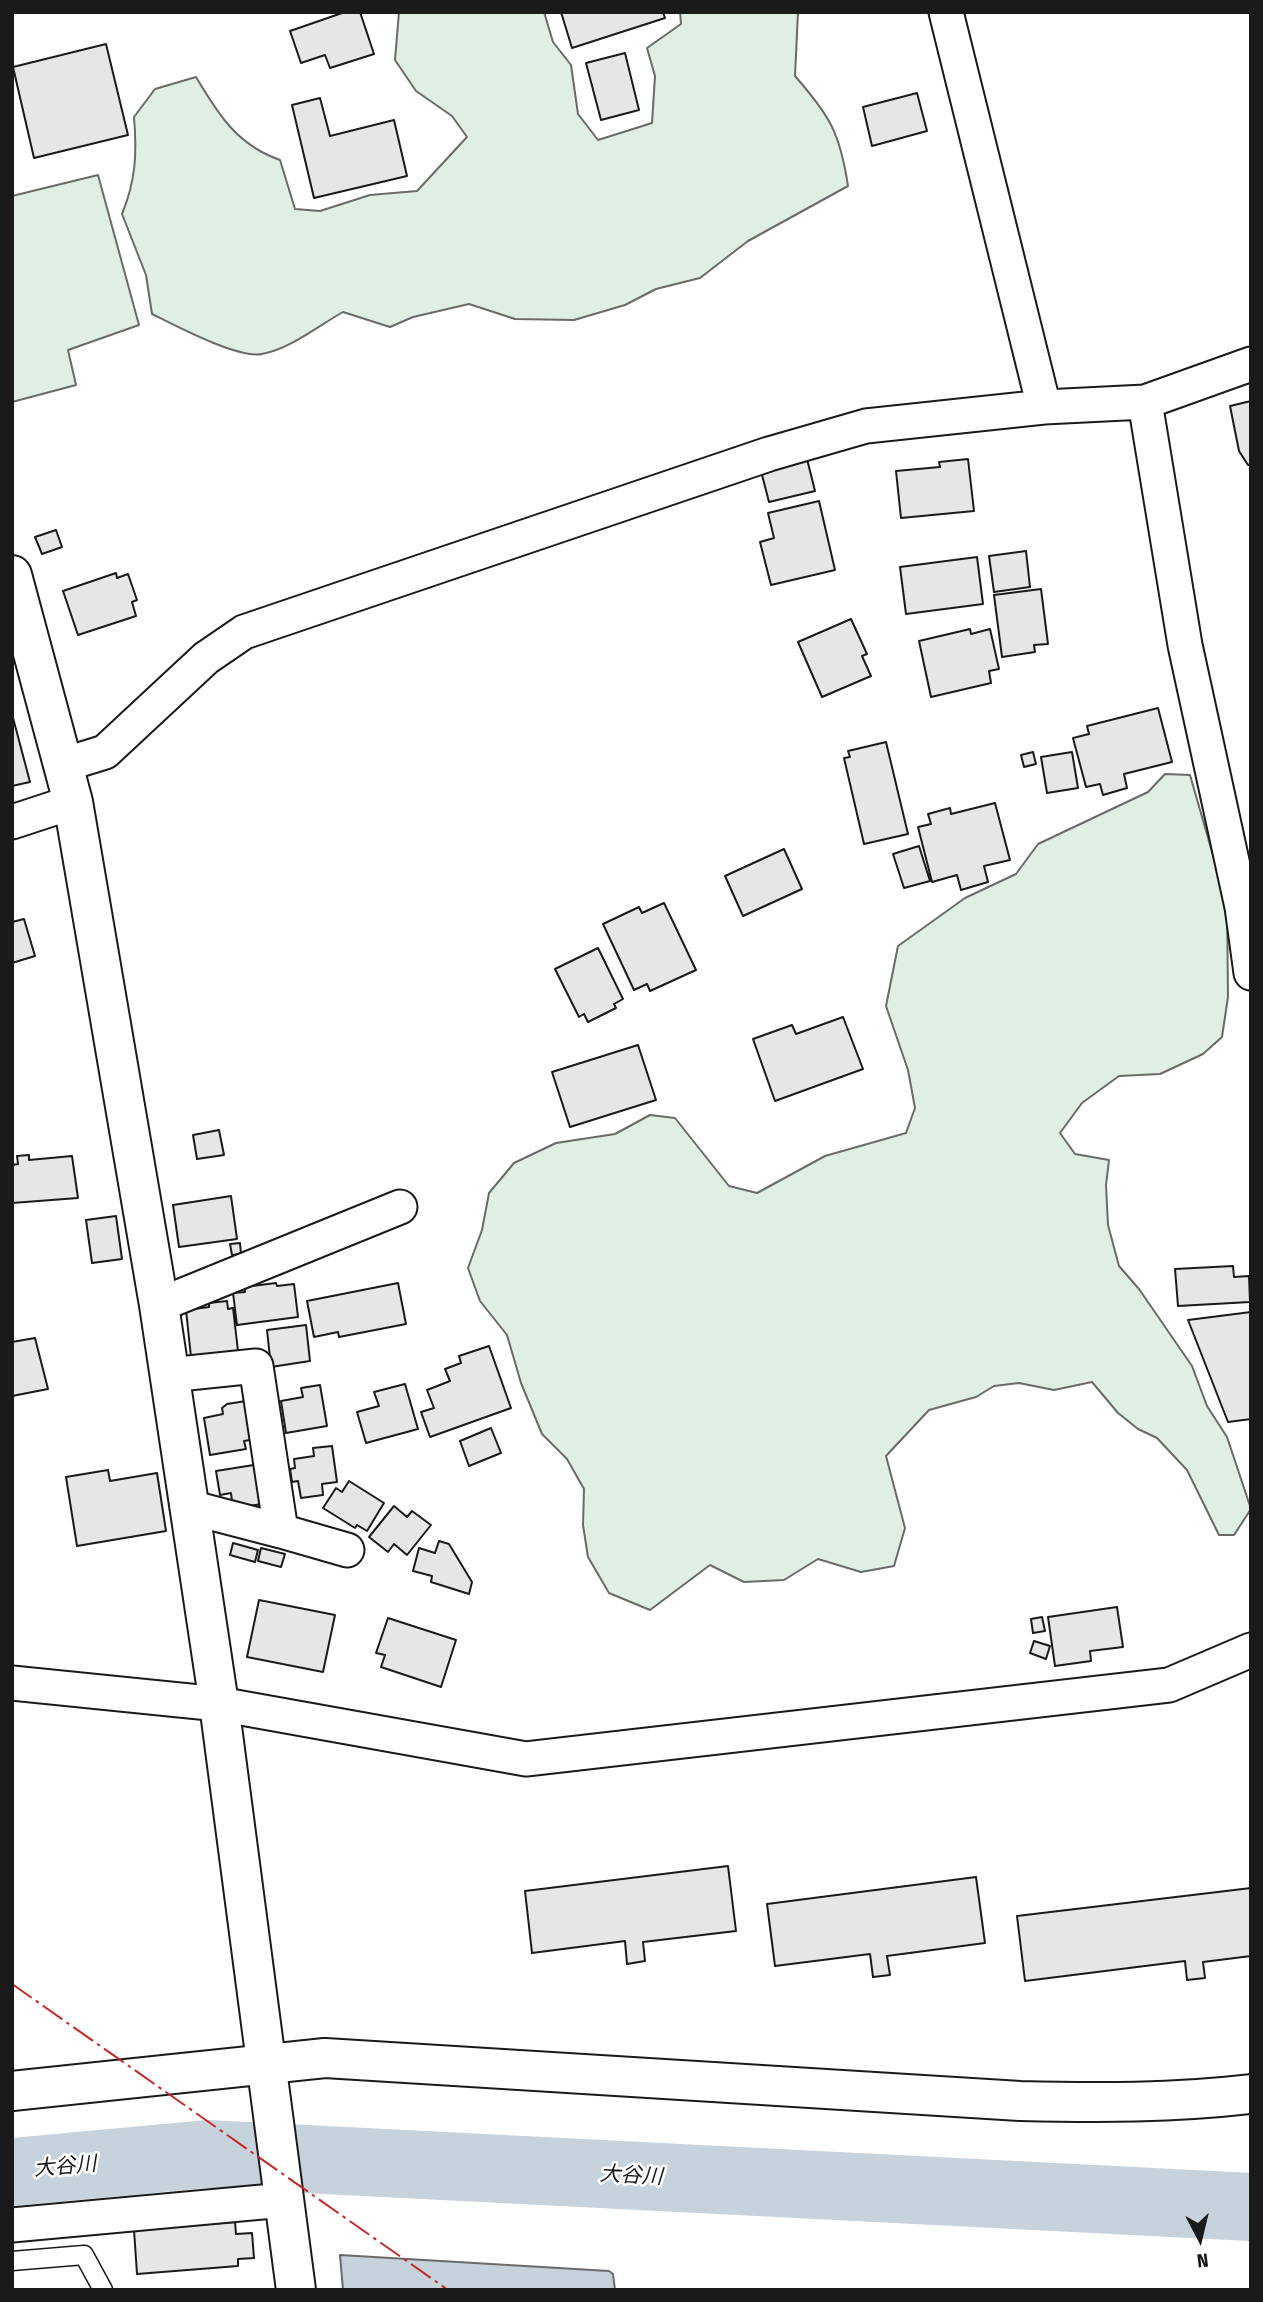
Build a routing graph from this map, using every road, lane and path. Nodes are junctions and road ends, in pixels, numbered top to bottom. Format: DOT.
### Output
graph roads {
  1 [pos="946,12"];
  2 [pos="1251,364"];
  3 [pos="1145,402"];
  4 [pos="1044,407"];
  5 [pos="12,575"];
  6 [pos="63,765"];
  7 [pos="73,802"];
  8 [pos="12,822"];
  9 [pos="1251,973"];
  10 [pos="400,1207"];
  11 [pos="159,1305"];
  12 [pos="169,1375"];
  13 [pos="189,1507"];
  14 [pos="281,1531"];
  15 [pos="348,1550"];
  16 [pos="1251,1650"];
  17 [pos="12,1683"];
  18 [pos="219,1704"];
  19 [pos="267,2065"];
  20 [pos="12,2091"];
  21 [pos="1251,2094"];
  22 [pos="284,2200"];
  23 [pos="12,2225"];
  24 [pos="12,2261"];
  25 [pos="103,2290"];
  26 [pos="296,2290"];
  1 -- 4 [label="street"];
  2 -- 3 [label="street"];
  3 -- 4 [label="street"];
  3 -- 9 [label="street"];
  4 -- 6 [label="street"];
  5 -- 6 [label="street"];
  6 -- 7 [label="street"];
  7 -- 8 [label="street"];
  7 -- 11 [label="street"];
  10 -- 11 [label="street"];
  11 -- 12 [label="street"];
  12 -- 13 [label="street"];
  12 -- 14 [label="street"];
  13 -- 14 [label="street"];
  13 -- 18 [label="street"];
  14 -- 15 [label="street"];
  16 -- 18 [label="street"];
  17 -- 18 [label="street"];
  18 -- 19 [label="street"];
  19 -- 20 [label="street"];
  19 -- 21 [label="street"];
  19 -- 22 [label="street"];
  22 -- 23 [label="street"];
  22 -- 26 [label="street"];
  24 -- 25 [label="lane"];
}
